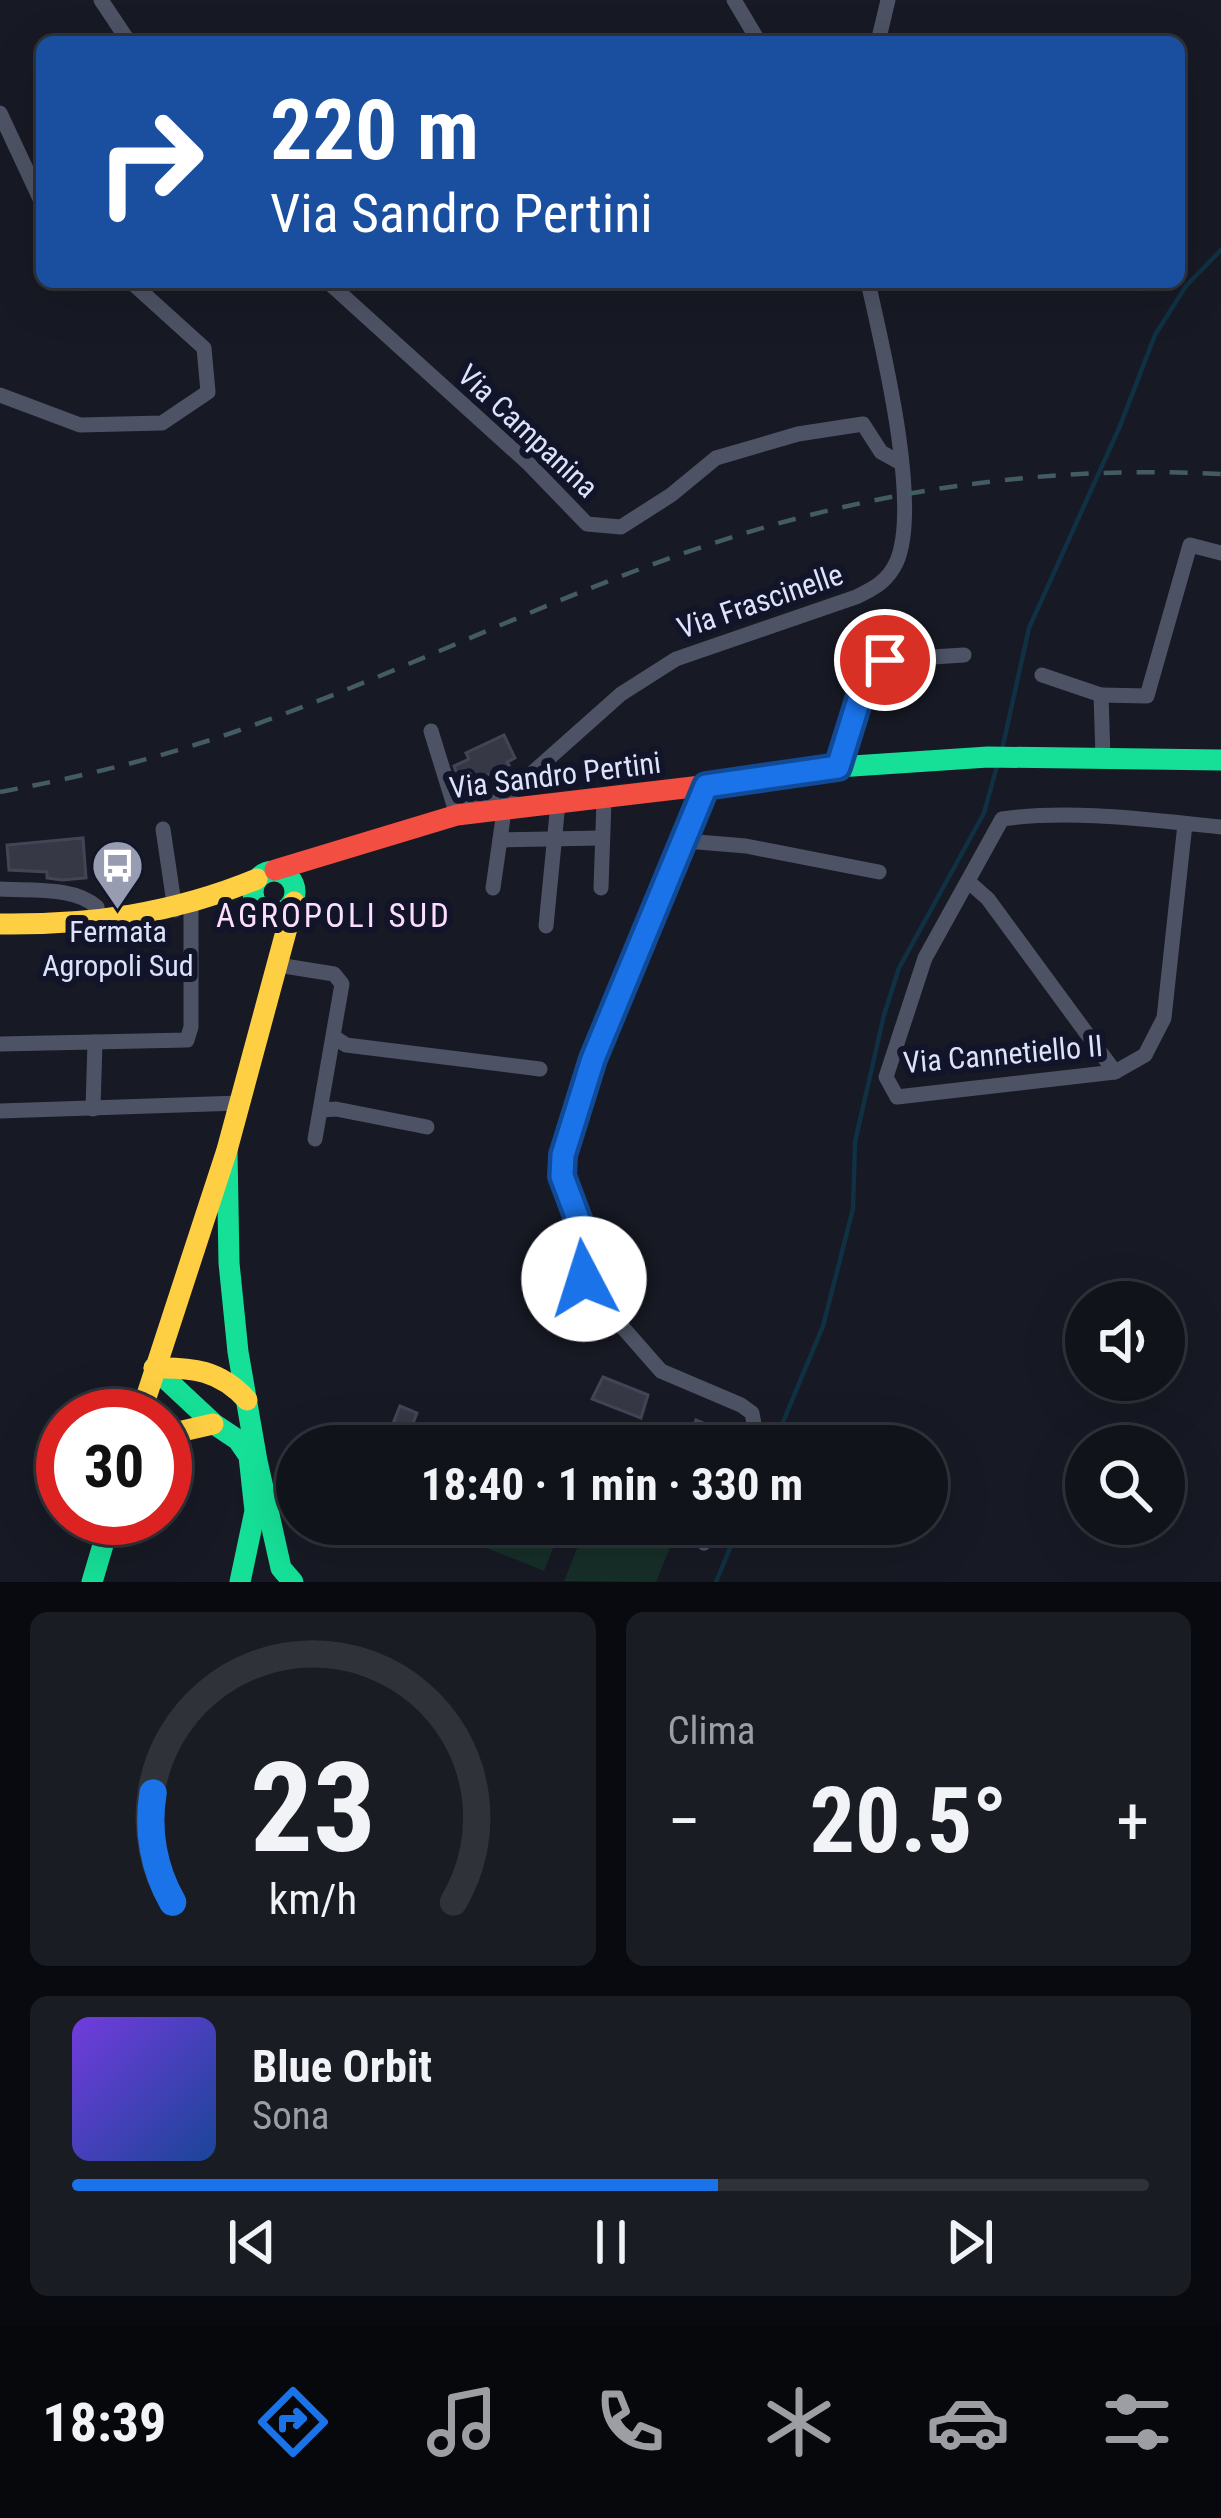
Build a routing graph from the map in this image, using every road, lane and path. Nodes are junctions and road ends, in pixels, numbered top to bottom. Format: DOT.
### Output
graph roads {
  1 [pos="100,0"];
  2 [pos="734,0"];
  3 [pos="888,0"];
  4 [pos="125,36"];
  5 [pos="755,36"];
  6 [pos="879,36"];
  7 [pos="0,113"];
  8 [pos="36,189"];
  9 [pos="138,288"];
  10 [pos="335,288"];
  11 [pos="869,288"];
  12 [pos="0,395"];
  13 [pos="899,462"];
  14 [pos="1221,553"];
  15 [pos="964,655"];
  16 [pos="1042,675"];
  17 [pos="1101,695"];
  18 [pos="431,730"];
  19 [pos="1103,757"];
  20 [pos="1221,760"];
  21 [pos="838,767"];
  22 [pos="527,778"];
  23 [pos="706,786"];
  24 [pos="604,800"];
  25 [pos="551,804"];
  26 [pos="510,810"];
  27 [pos="457,815"];
  28 [pos="1185,824"];
  29 [pos="1221,827"];
  30 [pos="163,829"];
  31 [pos="601,838"];
  32 [pos="500,840"];
  33 [pos="686,841"];
  34 [pos="556,842"];
  35 [pos="326,856"];
  36 [pos="879,872"];
  37 [pos="266,874"];
  38 [pos="970,883"];
  39 [pos="493,887"];
  40 [pos="601,888"];
  41 [pos="7,890"];
  42 [pos="295,897"];
  43 [pos="188,907"];
  44 [pos="263,910"];
  45 [pos="6,924"];
  46 [pos="99,925"];
  47 [pos="546,926"];
  48 [pos="281,955"];
  49 [pos="334,1037"];
  50 [pos="95,1042"];
  51 [pos="0,1045"];
  52 [pos="540,1069"];
  53 [pos="1115,1072"];
  54 [pos="240,1103"];
  55 [pos="94,1108"];
  56 [pos="321,1110"];
  57 [pos="0,1112"];
  58 [pos="427,1127"];
  59 [pos="315,1139"];
  60 [pos="226,1150"];
  61 [pos="154,1368"];
  62 [pos="148,1389"];
  63 [pos="247,1400"];
  64 [pos="213,1424"];
  65 [pos="754,1425"];
  66 [pos="192,1427"];
  67 [pos="103,1545"];
  68 [pos="92,1582"];
  69 [pos="240,1582"];
  70 [pos="293,1582"];
  1 -- 4 [label="street"];
  2 -- 5 [label="street"];
  3 -- 6 [label="street"];
  7 -- 8 [label="street"];
  9 -- 12 [label="street"];
  10 -- 13 [label="street, Via Campanina"];
  11 -- 13 [label="street, Via Frascinelle"];
  13 -- 22 [label="street, Via Frascinelle"];
  14 -- 17 [label="street"];
  15 -- 21 [label="street"];
  16 -- 17 [label="street"];
  17 -- 19 [label="street"];
  18 -- 27 [label="street"];
  19 -- 20 [label="main road, Via Sandro Pertini"];
  19 -- 21 [label="main road, Via Sandro Pertini"];
  21 -- 23 [label="main road, Via Sandro Pertini"];
  22 -- 25 [label="street"];
  22 -- 26 [label="street, Via Frascinelle"];
  22 -- 27 [label="street, Via Frascinelle"];
  23 -- 24 [label="main road, Via Sandro Pertini"];
  23 -- 33 [label="street"];
  24 -- 25 [label="main road, Via Sandro Pertini"];
  24 -- 31 [label="street"];
  25 -- 26 [label="main road, Via Sandro Pertini"];
  25 -- 34 [label="street"];
  26 -- 27 [label="main road, Via Sandro Pertini"];
  26 -- 32 [label="street, Via Frascinelle"];
  27 -- 35 [label="main road, Via Sandro Pertini"];
  28 -- 29 [label="street, Via Cannetiello II"];
  28 -- 38 [label="street, Via Cannetiello II"];
  28 -- 53 [label="street, Via Cannetiello II"];
  30 -- 43 [label="street"];
  31 -- 34 [label="street"];
  31 -- 40 [label="street"];
  32 -- 34 [label="street"];
  32 -- 39 [label="street, Via Frascinelle"];
  33 -- 36 [label="street"];
  33 -- 65 [label="street"];
  34 -- 47 [label="street"];
  35 -- 37 [label="main road, Via Sandro Pertini"];
  35 -- 42 [label="main road"];
  37 -- 42 [label="main road"];
  37 -- 43 [label="main road, Via Sandro Pertini"];
  37 -- 44 [label="main road"];
  38 -- 53 [label="street"];
  38 -- 53 [label="street, Via Cannetiello II"];
  41 -- 45 [label="street"];
  41 -- 46 [label="street"];
  42 -- 44 [label="main road"];
  42 -- 48 [label="main road"];
  43 -- 44 [label="main road"];
  43 -- 46 [label="main road"];
  43 -- 50 [label="street"];
  44 -- 48 [label="main road"];
  45 -- 46 [label="main road"];
  48 -- 49 [label="street"];
  48 -- 54 [label="main road"];
  49 -- 52 [label="street"];
  49 -- 56 [label="street"];
  50 -- 51 [label="street"];
  50 -- 55 [label="street"];
  54 -- 55 [label="street"];
  54 -- 60 [label="main road"];
  55 -- 57 [label="street"];
  56 -- 58 [label="street"];
  56 -- 59 [label="street"];
  60 -- 61 [label="main road"];
  60 -- 63 [label="main road"];
  61 -- 62 [label="main road"];
  61 -- 63 [label="main road"];
  61 -- 64 [label="main road"];
  63 -- 70 [label="main road"];
  64 -- 66 [label="main road"];
  64 -- 69 [label="main road"];
  67 -- 68 [label="main road"];
}
